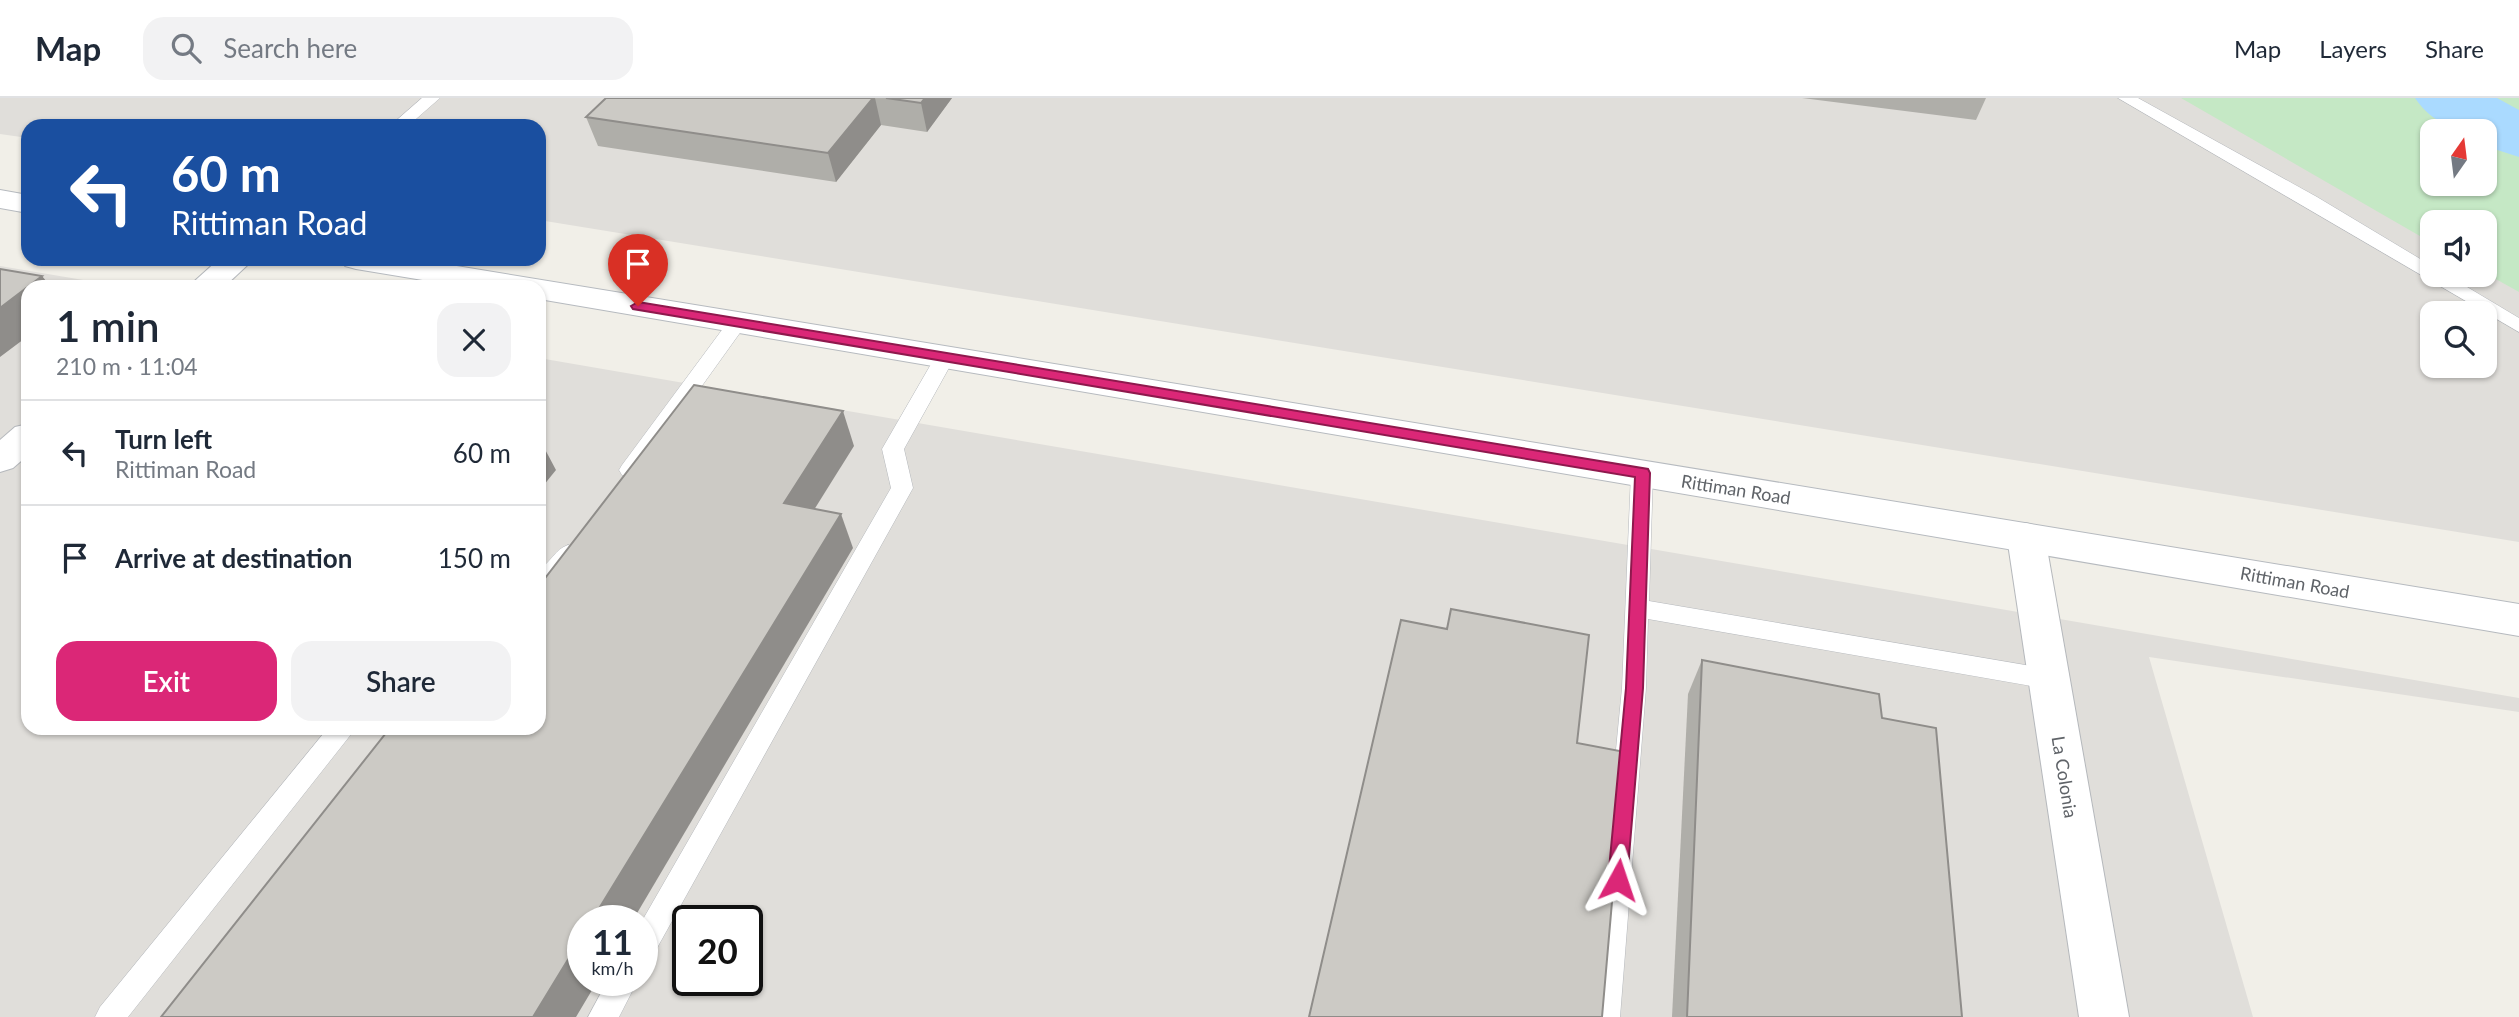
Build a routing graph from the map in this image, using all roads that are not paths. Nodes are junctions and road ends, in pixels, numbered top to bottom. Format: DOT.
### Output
graph roads {
  1 [pos="432,98"];
  2 [pos="2126,98"];
  3 [pos="406,119"];
  4 [pos="0,199"];
  5 [pos="21,203"];
  6 [pos="230,266"];
  7 [pos="398,266"];
  8 [pos="2420,266"];
  9 [pos="212,280"];
  10 [pos="482,280"];
  11 [pos="2454,287"];
  12 [pos="546,290"];
  13 [pos="737,323"];
  14 [pos="2519,326"];
  15 [pos="945,357"];
  16 [pos="21,442"];
  17 [pos="0,459"];
  18 [pos="1643,473"];
  19 [pos="619,485"];
  20 [pos="2026,537"];
  21 [pos="580,538"];
  22 [pos="546,576"];
  23 [pos="1637,608"];
  24 [pos="2519,620"];
  25 [pos="2049,679"];
  26 [pos="337,735"];
  27 [pos="658,919"];
  28 [pos="615,996"];
  29 [pos="110,1017"];
  30 [pos="603,1017"];
  31 [pos="1605,1017"];
  32 [pos="2105,1017"];
  1 -- 3 [label="lane"];
  2 -- 8 [label="lane"];
  4 -- 5 [label="main road"];
  6 -- 9 [label="main road"];
  7 -- 10 [label="main road"];
  11 -- 14 [label="lane"];
  12 -- 13 [label="main road, Rittiman Road"];
  13 -- 15 [label="main road, Rittiman Road"];
  13 -- 19 [label="lane"];
  15 -- 18 [label="main road, Rittiman Road"];
  15 -- 27 [label="lane"];
  16 -- 17 [label="main road"];
  18 -- 20 [label="main road, Rittiman Road"];
  18 -- 23 [label="lane"];
  20 -- 24 [label="main road, Rittiman Road"];
  20 -- 25 [label="main road, La Colonia"];
  21 -- 22 [label="lane"];
  23 -- 25 [label="lane"];
  23 -- 31 [label="lane"];
  25 -- 32 [label="main road, La Colonia"];
  26 -- 29 [label="lane"];
  28 -- 30 [label="lane"];
}
